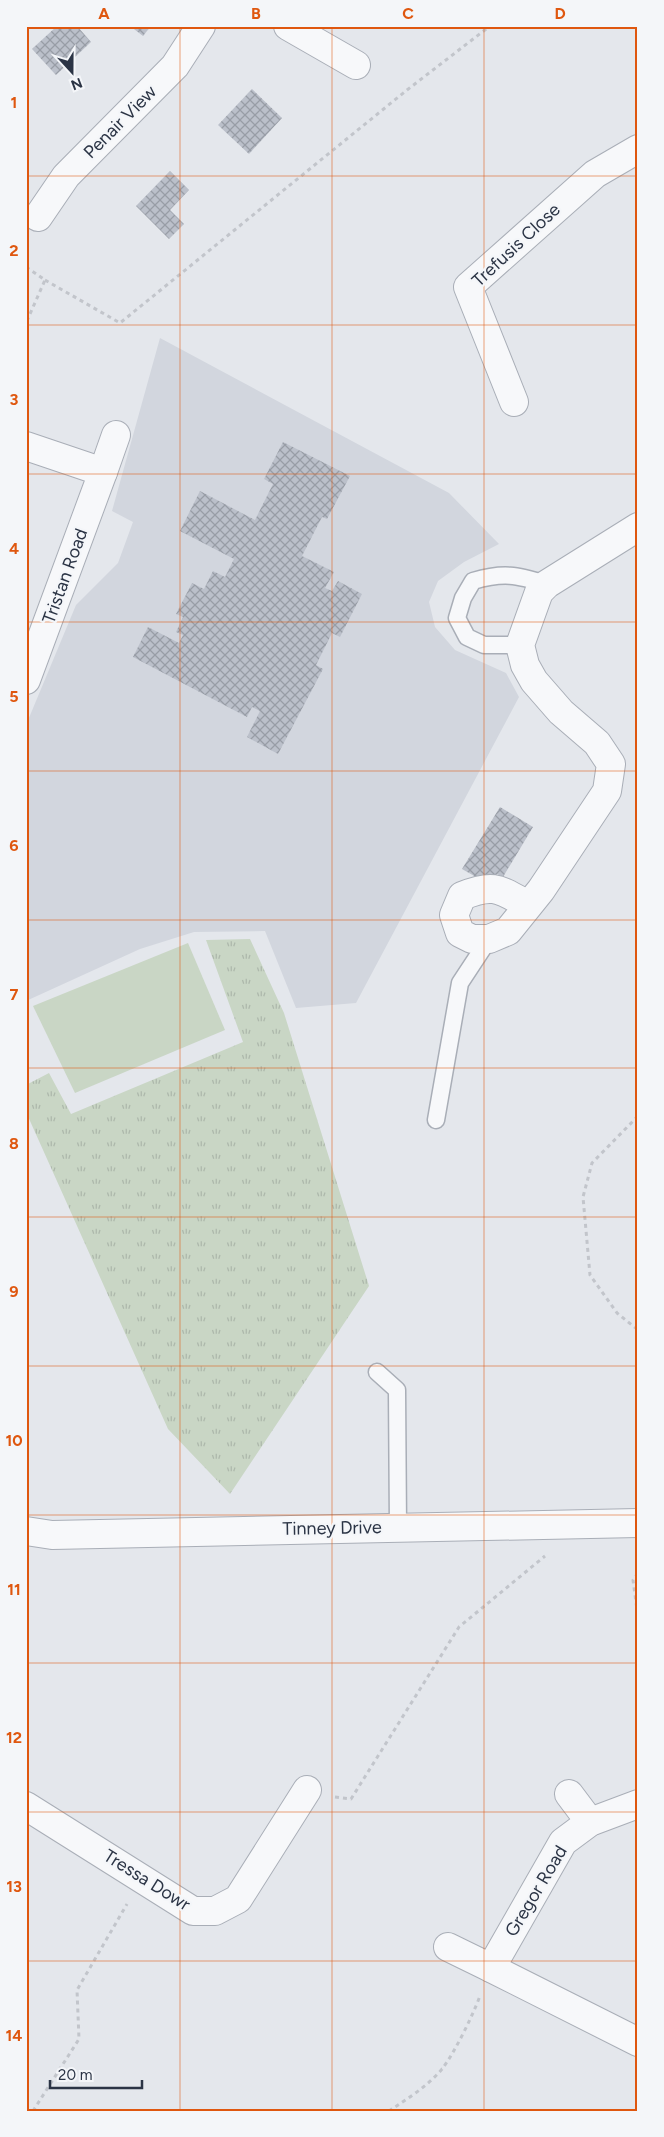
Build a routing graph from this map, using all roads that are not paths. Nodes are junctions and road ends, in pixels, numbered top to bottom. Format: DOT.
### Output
graph roads {
  1 [pos="201,26"];
  2 [pos="288,26"];
  3 [pos="356,65"];
  4 [pos="638,149"];
  5 [pos="38,217"];
  6 [pos="514,402"];
  7 [pos="116,435"];
  8 [pos="26,446"];
  9 [pos="103,472"];
  10 [pos="638,527"];
  11 [pos="547,584"];
  12 [pos="520,645"];
  13 [pos="26,680"];
  14 [pos="528,905"];
  15 [pos="489,939"];
  16 [pos="436,1120"];
  17 [pos="377,1372"];
  18 [pos="638,1523"];
  19 [pos="398,1526"];
  20 [pos="26,1531"];
  21 [pos="308,1790"];
  22 [pos="569,1794"];
  23 [pos="638,1804"];
  24 [pos="26,1806"];
  25 [pos="590,1822"];
  26 [pos="448,1947"];
  27 [pos="490,1968"];
  28 [pos="638,2042"];
  1 -- 5 [label="street, Penair View"];
  2 -- 3 [label="street"];
  4 -- 6 [label="street, Trefusis Close"];
  7 -- 9 [label="street, Tristan Road"];
  8 -- 9 [label="street"];
  9 -- 13 [label="street, Tristan Road"];
  10 -- 11 [label="street"];
  11 -- 12 [label="street"];
  11 -- 12 [label="lane"];
  12 -- 14 [label="street"];
  14 -- 15 [label="street"];
  14 -- 15 [label="street"];
  15 -- 16 [label="lane"];
  17 -- 19 [label="lane"];
  18 -- 19 [label="street, Tinney Drive"];
  19 -- 20 [label="street, Tinney Drive"];
  21 -- 24 [label="street, Tressa Dowr"];
  22 -- 25 [label="street"];
  23 -- 25 [label="street, Gregor Road"];
  25 -- 27 [label="street, Gregor Road"];
  26 -- 27 [label="street"];
  27 -- 28 [label="street"];
}
